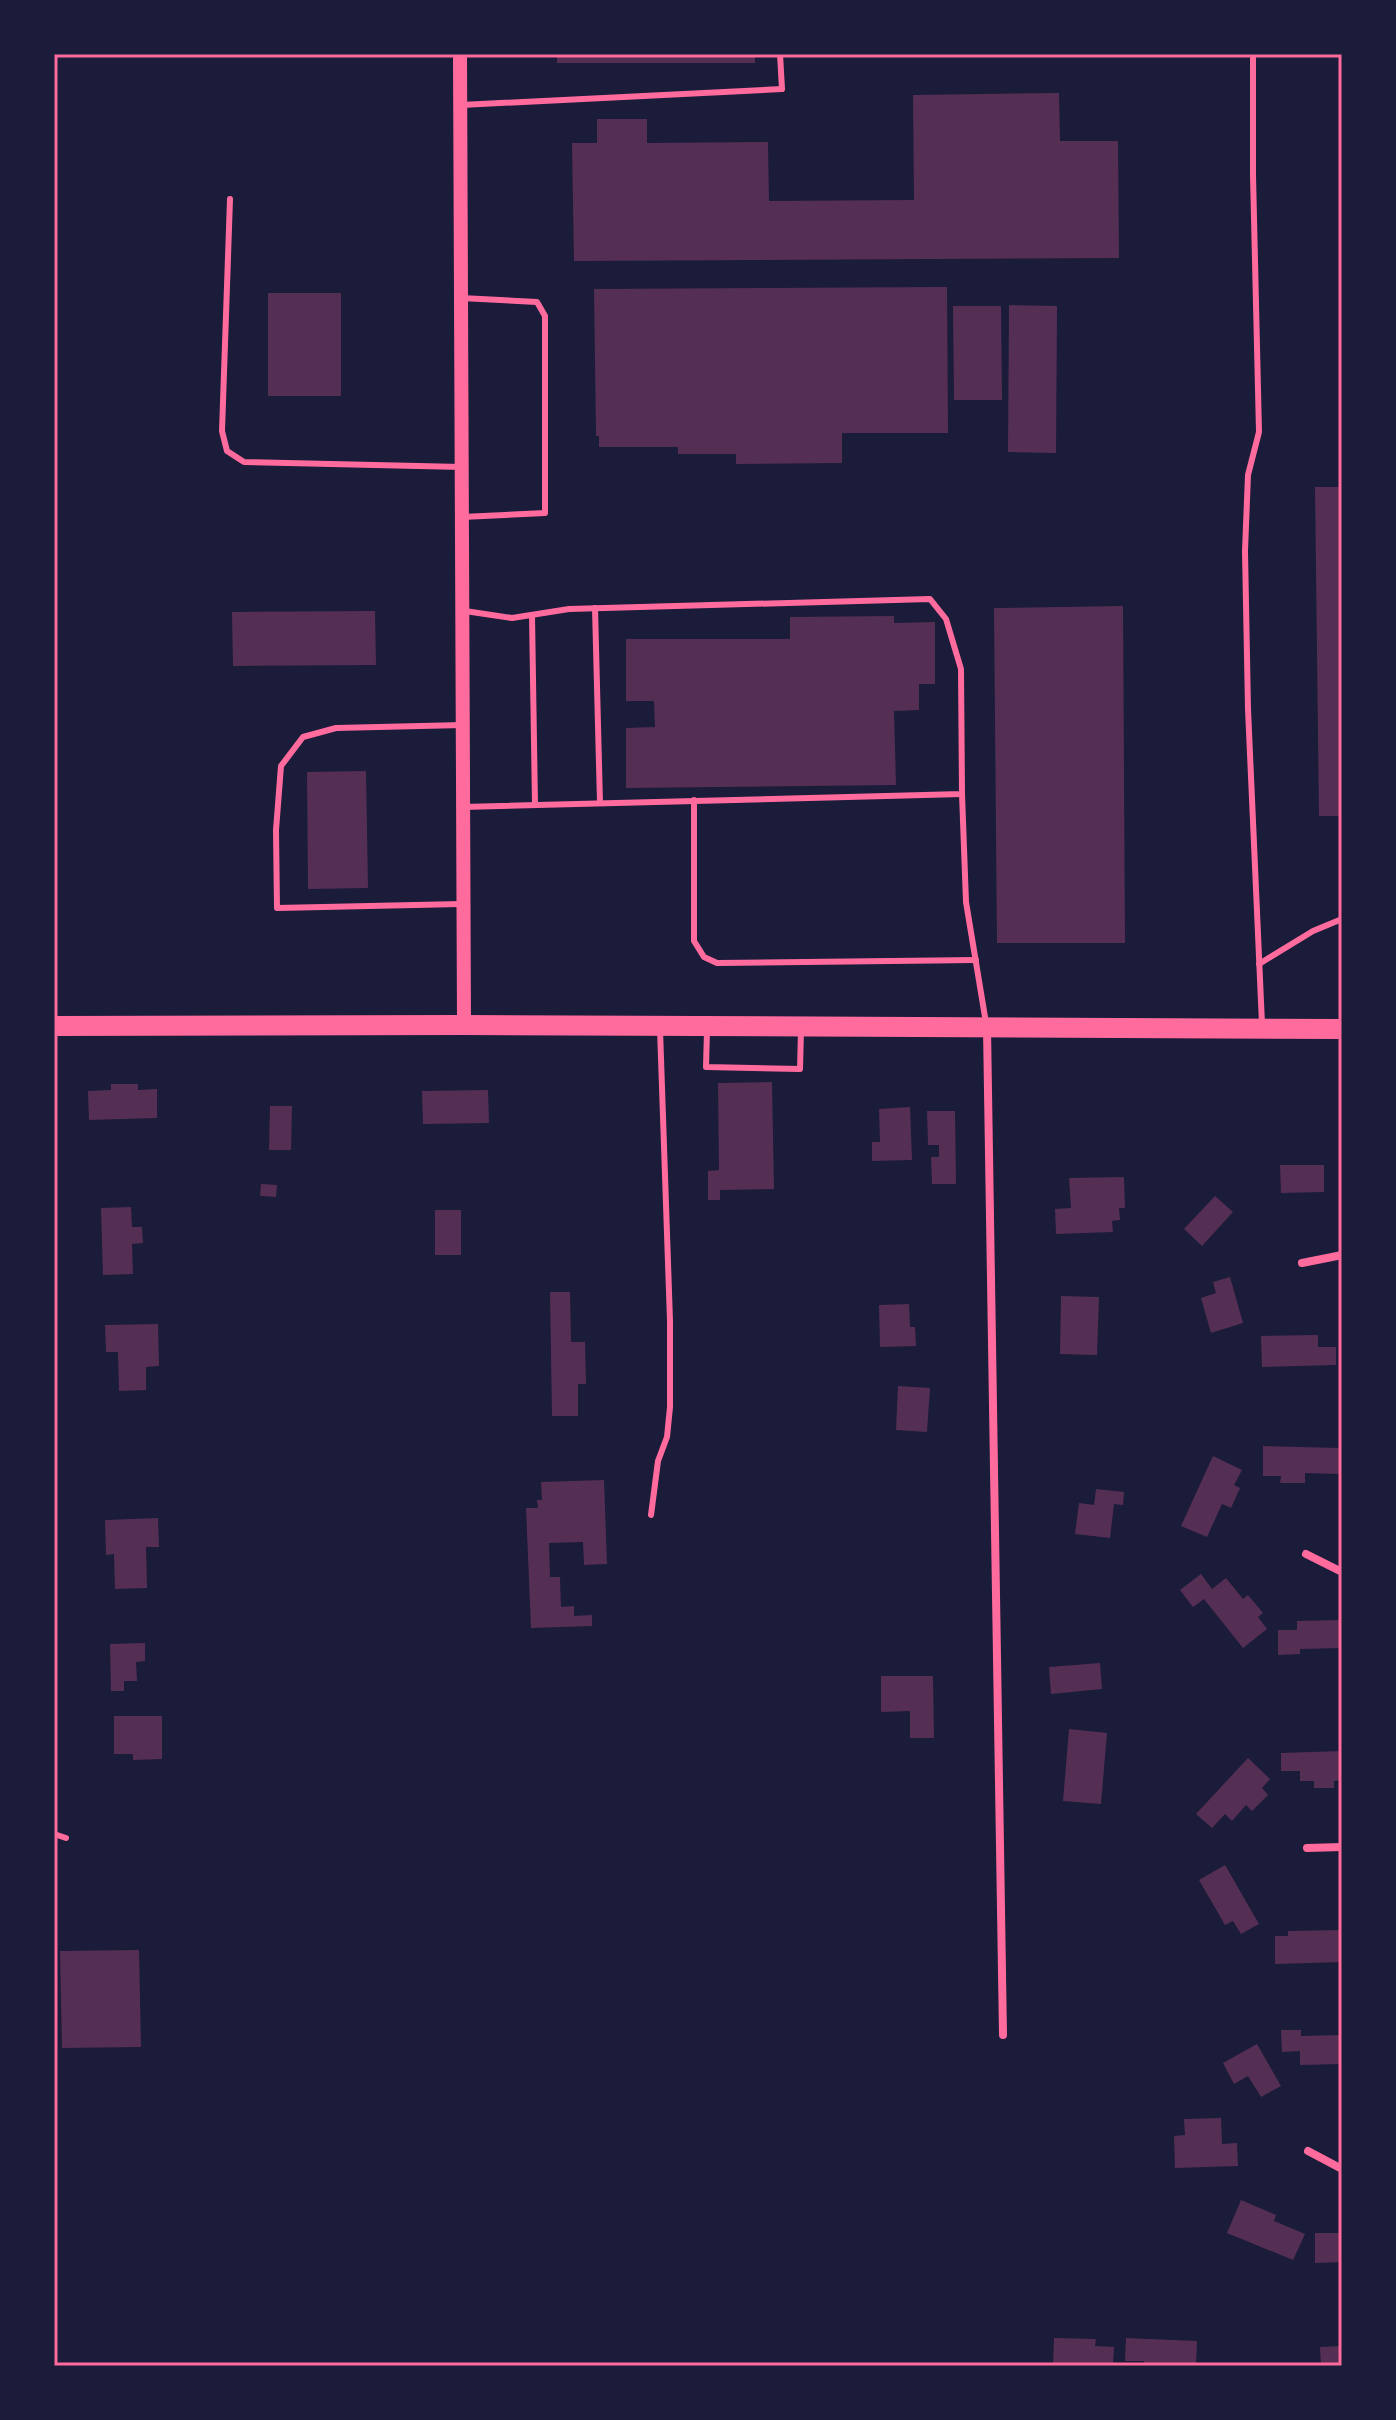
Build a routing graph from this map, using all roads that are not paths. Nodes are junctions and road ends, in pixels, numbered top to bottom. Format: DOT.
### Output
graph roads {
  1 [pos="460,54"];
  2 [pos="780,54"];
  3 [pos="1253,54"];
  4 [pos="460,105"];
  5 [pos="230,199"];
  6 [pos="461,298"];
  7 [pos="462,467"];
  8 [pos="462,517"];
  9 [pos="595,608"];
  10 [pos="463,611"];
  11 [pos="532,615"];
  12 [pos="463,725"];
  13 [pos="962,794"];
  14 [pos="694,800"];
  15 [pos="600,803"];
  16 [pos="535,805"];
  17 [pos="463,807"];
  18 [pos="464,904"];
  19 [pos="1342,919"];
  20 [pos="976,960"];
  21 [pos="1259,964"];
  22 [pos="464,1025"];
  23 [pos="54,1026"];
  24 [pos="660,1026"];
  25 [pos="707,1026"];
  26 [pos="801,1026"];
  27 [pos="987,1026"];
  28 [pos="1262,1028"];
  29 [pos="1342,1029"];
  30 [pos="1342,1255"];
  31 [pos="1302,1263"];
  32 [pos="651,1515"];
  33 [pos="1306,1554"];
  34 [pos="1342,1572"];
  35 [pos="54,1834"];
  36 [pos="66,1838"];
  37 [pos="1342,1847"];
  38 [pos="1307,1848"];
  39 [pos="1003,2035"];
  40 [pos="1308,2151"];
  41 [pos="1342,2169"];
  1 -- 4 [label="street"];
  2 -- 4 [label="lane"];
  3 -- 21 [label="lane"];
  4 -- 6 [label="street"];
  5 -- 7 [label="lane"];
  6 -- 7 [label="street"];
  6 -- 8 [label="lane"];
  7 -- 8 [label="street"];
  8 -- 10 [label="street"];
  9 -- 11 [label="lane"];
  9 -- 13 [label="lane"];
  9 -- 15 [label="lane"];
  10 -- 11 [label="lane"];
  10 -- 12 [label="street"];
  11 -- 16 [label="lane"];
  12 -- 17 [label="street"];
  12 -- 18 [label="lane"];
  13 -- 14 [label="lane"];
  13 -- 20 [label="lane"];
  14 -- 15 [label="lane"];
  14 -- 20 [label="lane"];
  15 -- 16 [label="lane"];
  16 -- 17 [label="lane"];
  17 -- 18 [label="street"];
  18 -- 22 [label="street"];
  19 -- 21 [label="lane"];
  20 -- 27 [label="lane"];
  21 -- 28 [label="lane"];
  22 -- 23 [label="main road"];
  22 -- 24 [label="main road"];
  24 -- 25 [label="main road"];
  24 -- 32 [label="lane"];
  25 -- 26 [label="main road"];
  25 -- 26 [label="lane"];
  26 -- 27 [label="main road"];
  27 -- 28 [label="main road"];
  27 -- 39 [label="street"];
  28 -- 29 [label="main road"];
  30 -- 31 [label="street"];
  33 -- 34 [label="street"];
  35 -- 36 [label="lane"];
  37 -- 38 [label="street"];
  40 -- 41 [label="street"];
}
